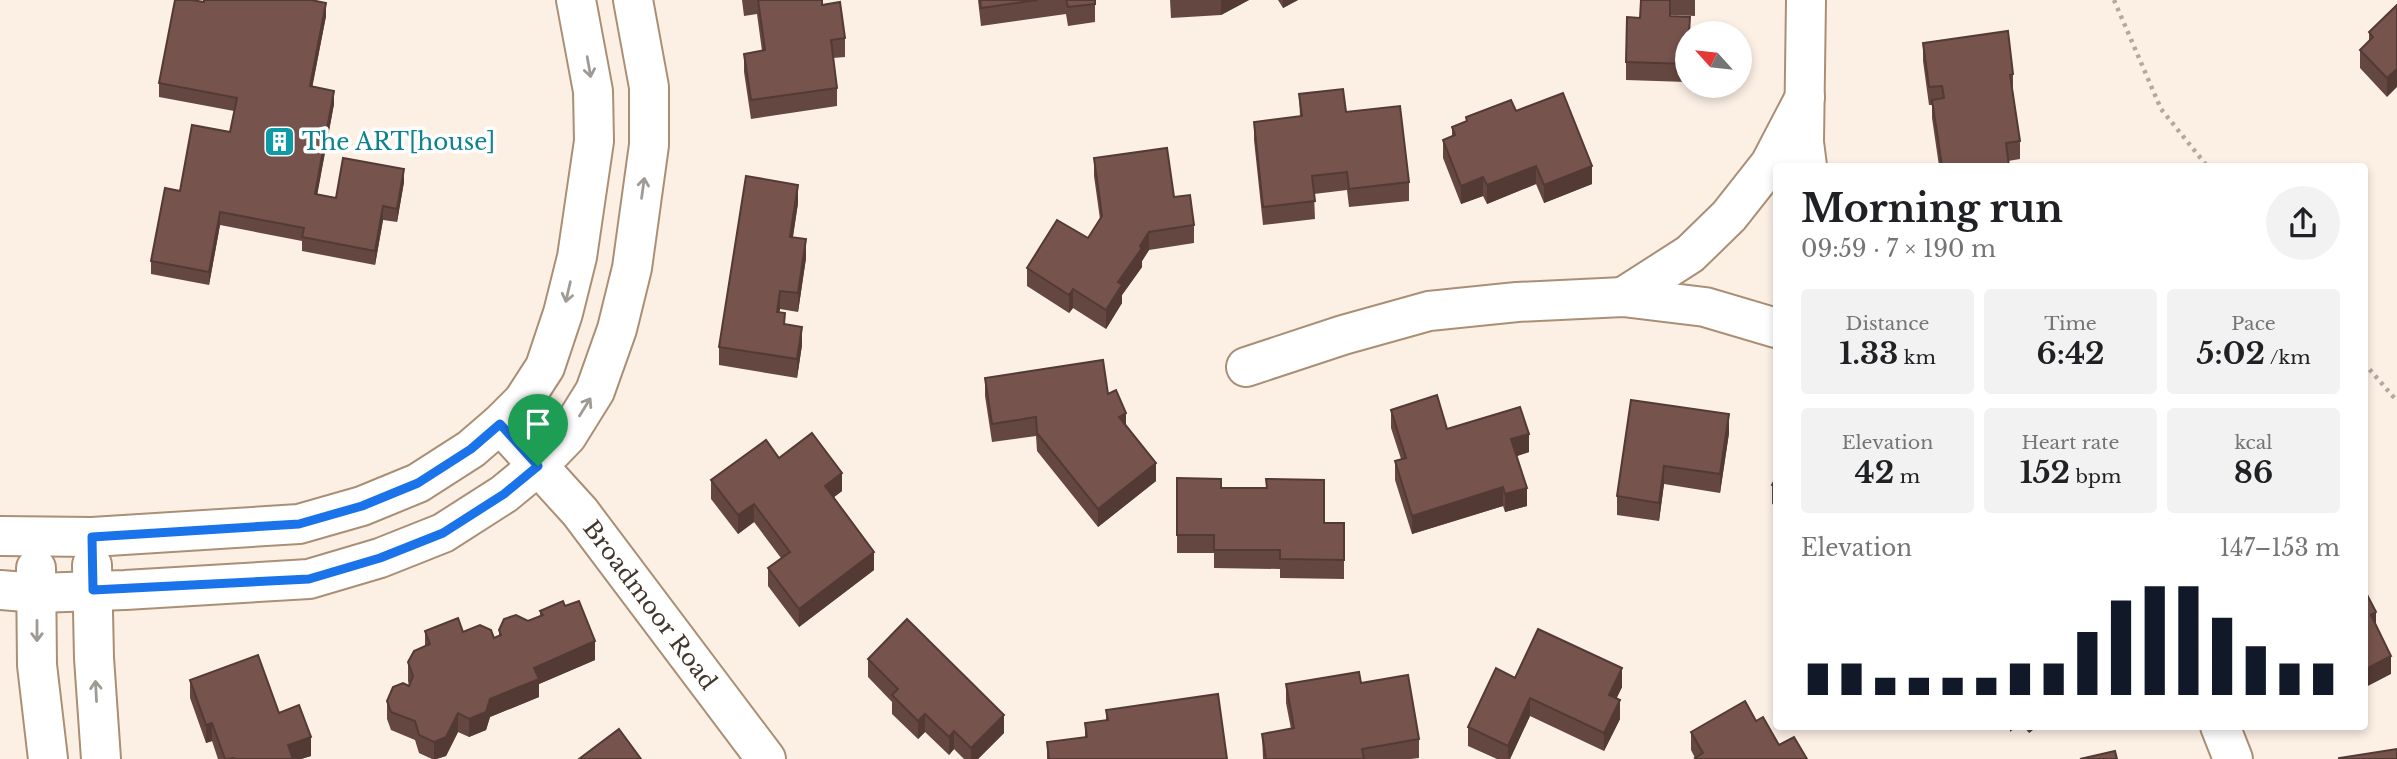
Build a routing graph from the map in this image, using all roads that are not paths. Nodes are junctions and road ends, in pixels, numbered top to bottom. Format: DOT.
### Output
graph roads {
  1 [pos="576,0"];
  2 [pos="633,0"];
  3 [pos="1806,0"];
  4 [pos="1805,97"];
  5 [pos="1807,163"];
  6 [pos="1623,297"];
  7 [pos="1773,327"];
  8 [pos="1246,367"];
  9 [pos="500,424"];
  10 [pos="538,466"];
  11 [pos="18,537"];
  12 [pos="92,537"];
  13 [pos="93,590"];
  14 [pos="18,591"];
  15 [pos="2222,730"];
  16 [pos="48,759"];
  17 [pos="101,759"];
  18 [pos="766,759"];
  19 [pos="2233,759"];
  1 -- 9 [label="street, one-way"];
  10 -- 2 [label="street, one-way"];
  3 -- 4 [label="street"];
  4 -- 5 [label="street"];
  4 -- 6 [label="street"];
  6 -- 7 [label="street"];
  6 -- 8 [label="street"];
  9 -- 10 [label="street, Broadmoor Road"];
  9 -- 12 [label="street"];
  10 -- 13 [label="street"];
  10 -- 18 [label="street, Broadmoor Road"];
  11 -- 12 [label="street"];
  11 -- 14 [label="street"];
  12 -- 13 [label="street"];
  13 -- 14 [label="street"];
  17 -- 13 [label="street, one-way"];
  14 -- 16 [label="street, one-way"];
  15 -- 19 [label="street"];
}
